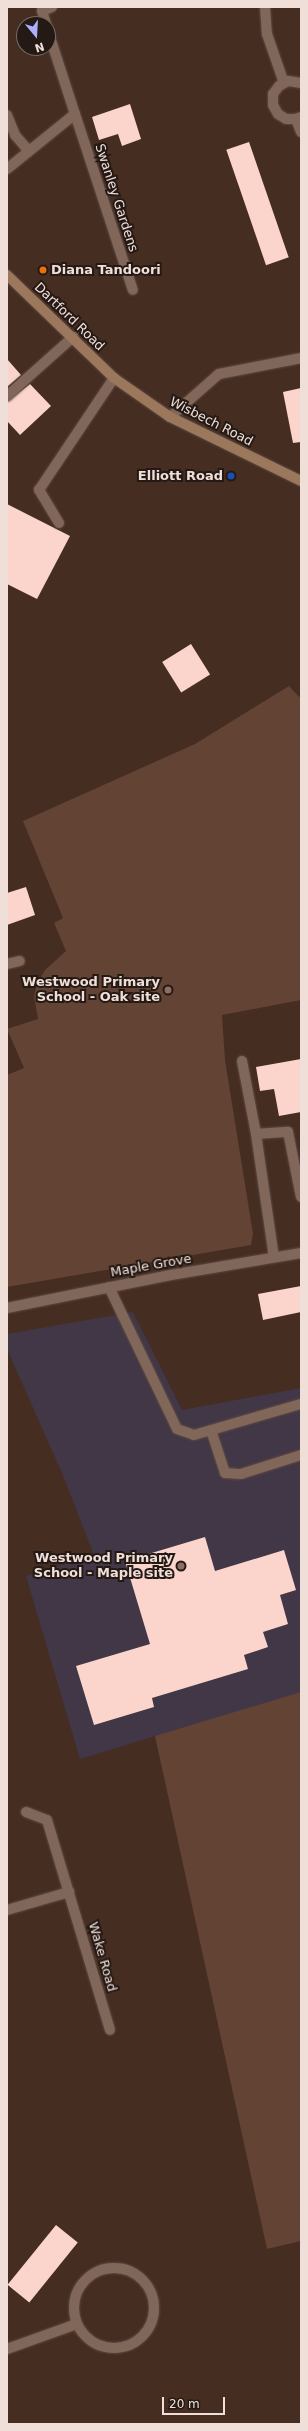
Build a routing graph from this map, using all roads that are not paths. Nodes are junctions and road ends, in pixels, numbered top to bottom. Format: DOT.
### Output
graph roads {
  1 [pos="52,7"];
  2 [pos="265,7"];
  3 [pos="44,16"];
  4 [pos="56,55"];
  5 [pos="284,83"];
  6 [pos="301,83"];
  7 [pos="75,114"];
  8 [pos="7,115"];
  9 [pos="299,118"];
  10 [pos="301,132"];
  11 [pos="29,151"];
  12 [pos="7,169"];
  13 [pos="7,275"];
  14 [pos="133,290"];
  15 [pos="73,337"];
  16 [pos="301,358"];
  17 [pos="114,378"];
  18 [pos="7,396"];
  19 [pos="170,417"];
  20 [pos="301,481"];
  21 [pos="59,523"];
  22 [pos="20,960"];
  23 [pos="7,964"];
  24 [pos="242,1061"];
  25 [pos="256,1134"];
  26 [pos="301,1197"];
  27 [pos="301,1253"];
  28 [pos="274,1257"];
  29 [pos="109,1287"];
  30 [pos="7,1308"];
  31 [pos="301,1404"];
  32 [pos="211,1430"];
  33 [pos="301,1455"];
  34 [pos="26,1812"];
  35 [pos="69,1892"];
  36 [pos="7,1910"];
  37 [pos="110,2030"];
  38 [pos="77,2324"];
  39 [pos="7,2349"];
  1 -- 3 [label="street"];
  2 -- 5 [label="street"];
  4 -- 7 [label="street, Swanley Gardens"];
  5 -- 6 [label="street"];
  5 -- 9 [label="street"];
  7 -- 11 [label="street"];
  7 -- 14 [label="street, Swanley Gardens"];
  8 -- 11 [label="street"];
  9 -- 10 [label="street"];
  11 -- 12 [label="street"];
  13 -- 15 [label="main road, Dartford Road"];
  15 -- 17 [label="main road, Dartford Road"];
  15 -- 18 [label="street"];
  16 -- 19 [label="street"];
  17 -- 19 [label="main road, Wisbech Road"];
  17 -- 21 [label="street"];
  19 -- 20 [label="main road, Wisbech Road"];
  22 -- 23 [label="street"];
  24 -- 25 [label="street"];
  25 -- 26 [label="street"];
  25 -- 28 [label="street"];
  27 -- 28 [label="street, Maple Grove"];
  28 -- 29 [label="street, Maple Grove"];
  29 -- 30 [label="street, Maple Grove"];
  29 -- 32 [label="street"];
  31 -- 32 [label="street"];
  32 -- 33 [label="street"];
  34 -- 35 [label="street, Wake Road"];
  35 -- 36 [label="street"];
  35 -- 37 [label="street, Wake Road"];
  38 -- 38 [label="street"];
  38 -- 39 [label="street"];
}
